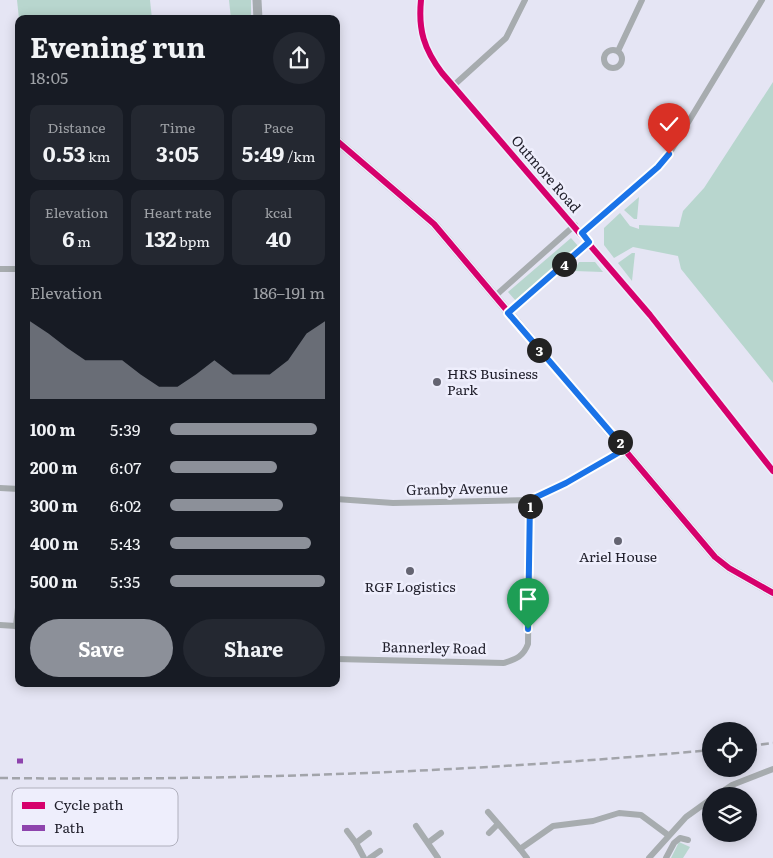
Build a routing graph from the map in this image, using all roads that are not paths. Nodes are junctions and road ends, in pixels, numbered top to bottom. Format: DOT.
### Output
graph roads {
  1 [pos="257,0"];
  2 [pos="421,0"];
  3 [pos="524,0"];
  4 [pos="642,0"];
  5 [pos="762,0"];
  6 [pos="258,15"];
  7 [pos="618,51"];
  8 [pos="453,86"];
  9 [pos="340,143"];
  10 [pos="574,225"];
  11 [pos="582,233"];
  12 [pos="589,242"];
  13 [pos="0,269"];
  14 [pos="15,269"];
  15 [pos="494,297"];
  16 [pos="508,313"];
  17 [pos="625,449"];
  18 [pos="773,471"];
  19 [pos="0,488"];
  20 [pos="15,489"];
  21 [pos="340,499"];
  22 [pos="530,500"];
  23 [pos="773,593"];
  24 [pos="0,626"];
  25 [pos="15,628"];
  26 [pos="340,659"];
  27 [pos="773,769"];
  28 [pos="729,787"];
  29 [pos="702,805"];
  30 [pos="488,812"];
  31 [pos="498,824"];
  32 [pos="416,826"];
  33 [pos="347,831"];
  34 [pos="369,833"];
  35 [pos="441,833"];
  36 [pos="489,833"];
  37 [pos="668,835"];
  38 [pos="688,840"];
  39 [pos="429,842"];
  40 [pos="356,843"];
  41 [pos="520,849"];
  42 [pos="380,852"];
  43 [pos="364,858"];
  44 [pos="370,858"];
  45 [pos="438,858"];
  46 [pos="526,858"];
  47 [pos="649,858"];
  48 [pos="666,858"];
  1 -- 6 [label="street"];
  2 -- 8 [label="street, Outmore Road"];
  3 -- 8 [label="street"];
  4 -- 7 [label="street"];
  5 -- 11 [label="street"];
  8 -- 10 [label="street, Outmore Road"];
  9 -- 15 [label="street"];
  10 -- 11 [label="street, Outmore Road"];
  10 -- 15 [label="street"];
  11 -- 12 [label="street, Outmore Road"];
  12 -- 16 [label="street"];
  12 -- 18 [label="street, Outmore Road"];
  13 -- 14 [label="street"];
  15 -- 16 [label="street"];
  16 -- 17 [label="street"];
  17 -- 22 [label="street, Granby Avenue"];
  17 -- 23 [label="street"];
  19 -- 20 [label="street"];
  21 -- 22 [label="street, Granby Avenue"];
  22 -- 26 [label="street, Bannerley Road"];
  24 -- 25 [label="street"];
  27 -- 28 [label="street"];
  29 -- 37 [label="street"];
  30 -- 31 [label="street"];
  31 -- 36 [label="street"];
  31 -- 41 [label="street"];
  32 -- 39 [label="street"];
  33 -- 40 [label="street"];
  34 -- 40 [label="street"];
  35 -- 39 [label="street"];
  37 -- 41 [label="street"];
  37 -- 47 [label="street"];
  38 -- 48 [label="street"];
  39 -- 45 [label="street"];
  40 -- 43 [label="street"];
  41 -- 46 [label="street"];
  42 -- 44 [label="street"];
}
